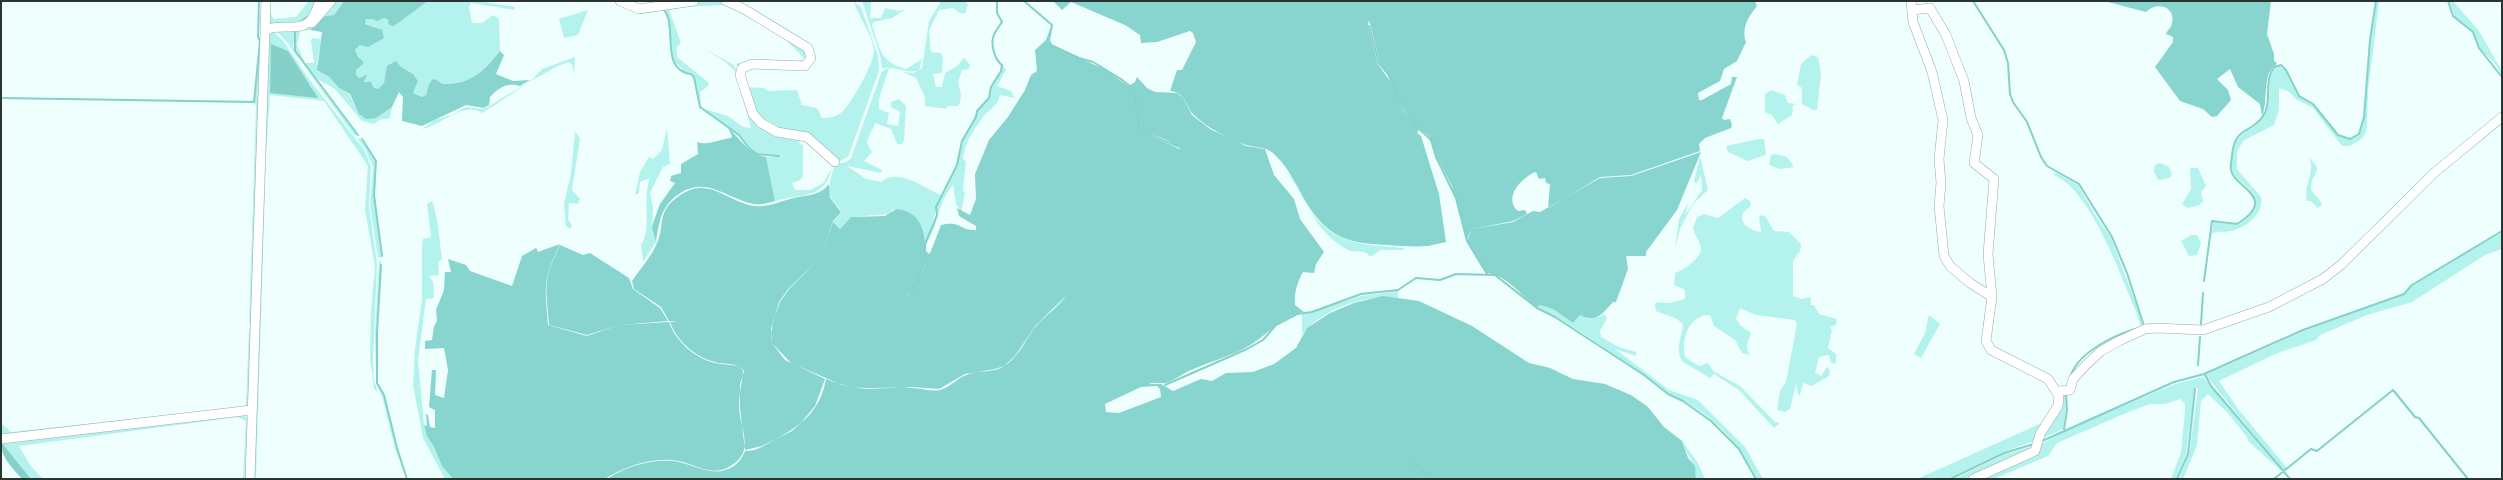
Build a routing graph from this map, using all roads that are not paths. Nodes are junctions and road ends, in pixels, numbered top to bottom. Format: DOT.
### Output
graph roads {
  1 [pos="266,1"];
  2 [pos="320,1"];
  3 [pos="332,1"];
  4 [pos="620,1"];
  5 [pos="694,1"];
  6 [pos="726,1"];
  7 [pos="1912,6"];
  8 [pos="305,24"];
  9 [pos="265,30"];
  10 [pos="2502,117"];
  11 [pos="835,162"];
  12 [pos="1992,297"];
  13 [pos="2058,391"];
  14 [pos="252,410"];
  15 [pos="3,439"];
  16 [pos="250,479"];
  17 [pos="1973,479"];
  1 -- 9 [label="street"];
  2 -- 8 [label="street"];
  3 -- 8 [label="street"];
  4 -- 5 [label="street"];
  6 -- 11 [label="street"];
  7 -- 12 [label="street"];
  7 -- 12 [label="street"];
  8 -- 9 [label="street"];
  9 -- 14 [label="street"];
  10 -- 13 [label="street"];
  12 -- 13 [label="street"];
  13 -- 17 [label="street"];
  14 -- 15 [label="street"];
  14 -- 16 [label="street"];
}
